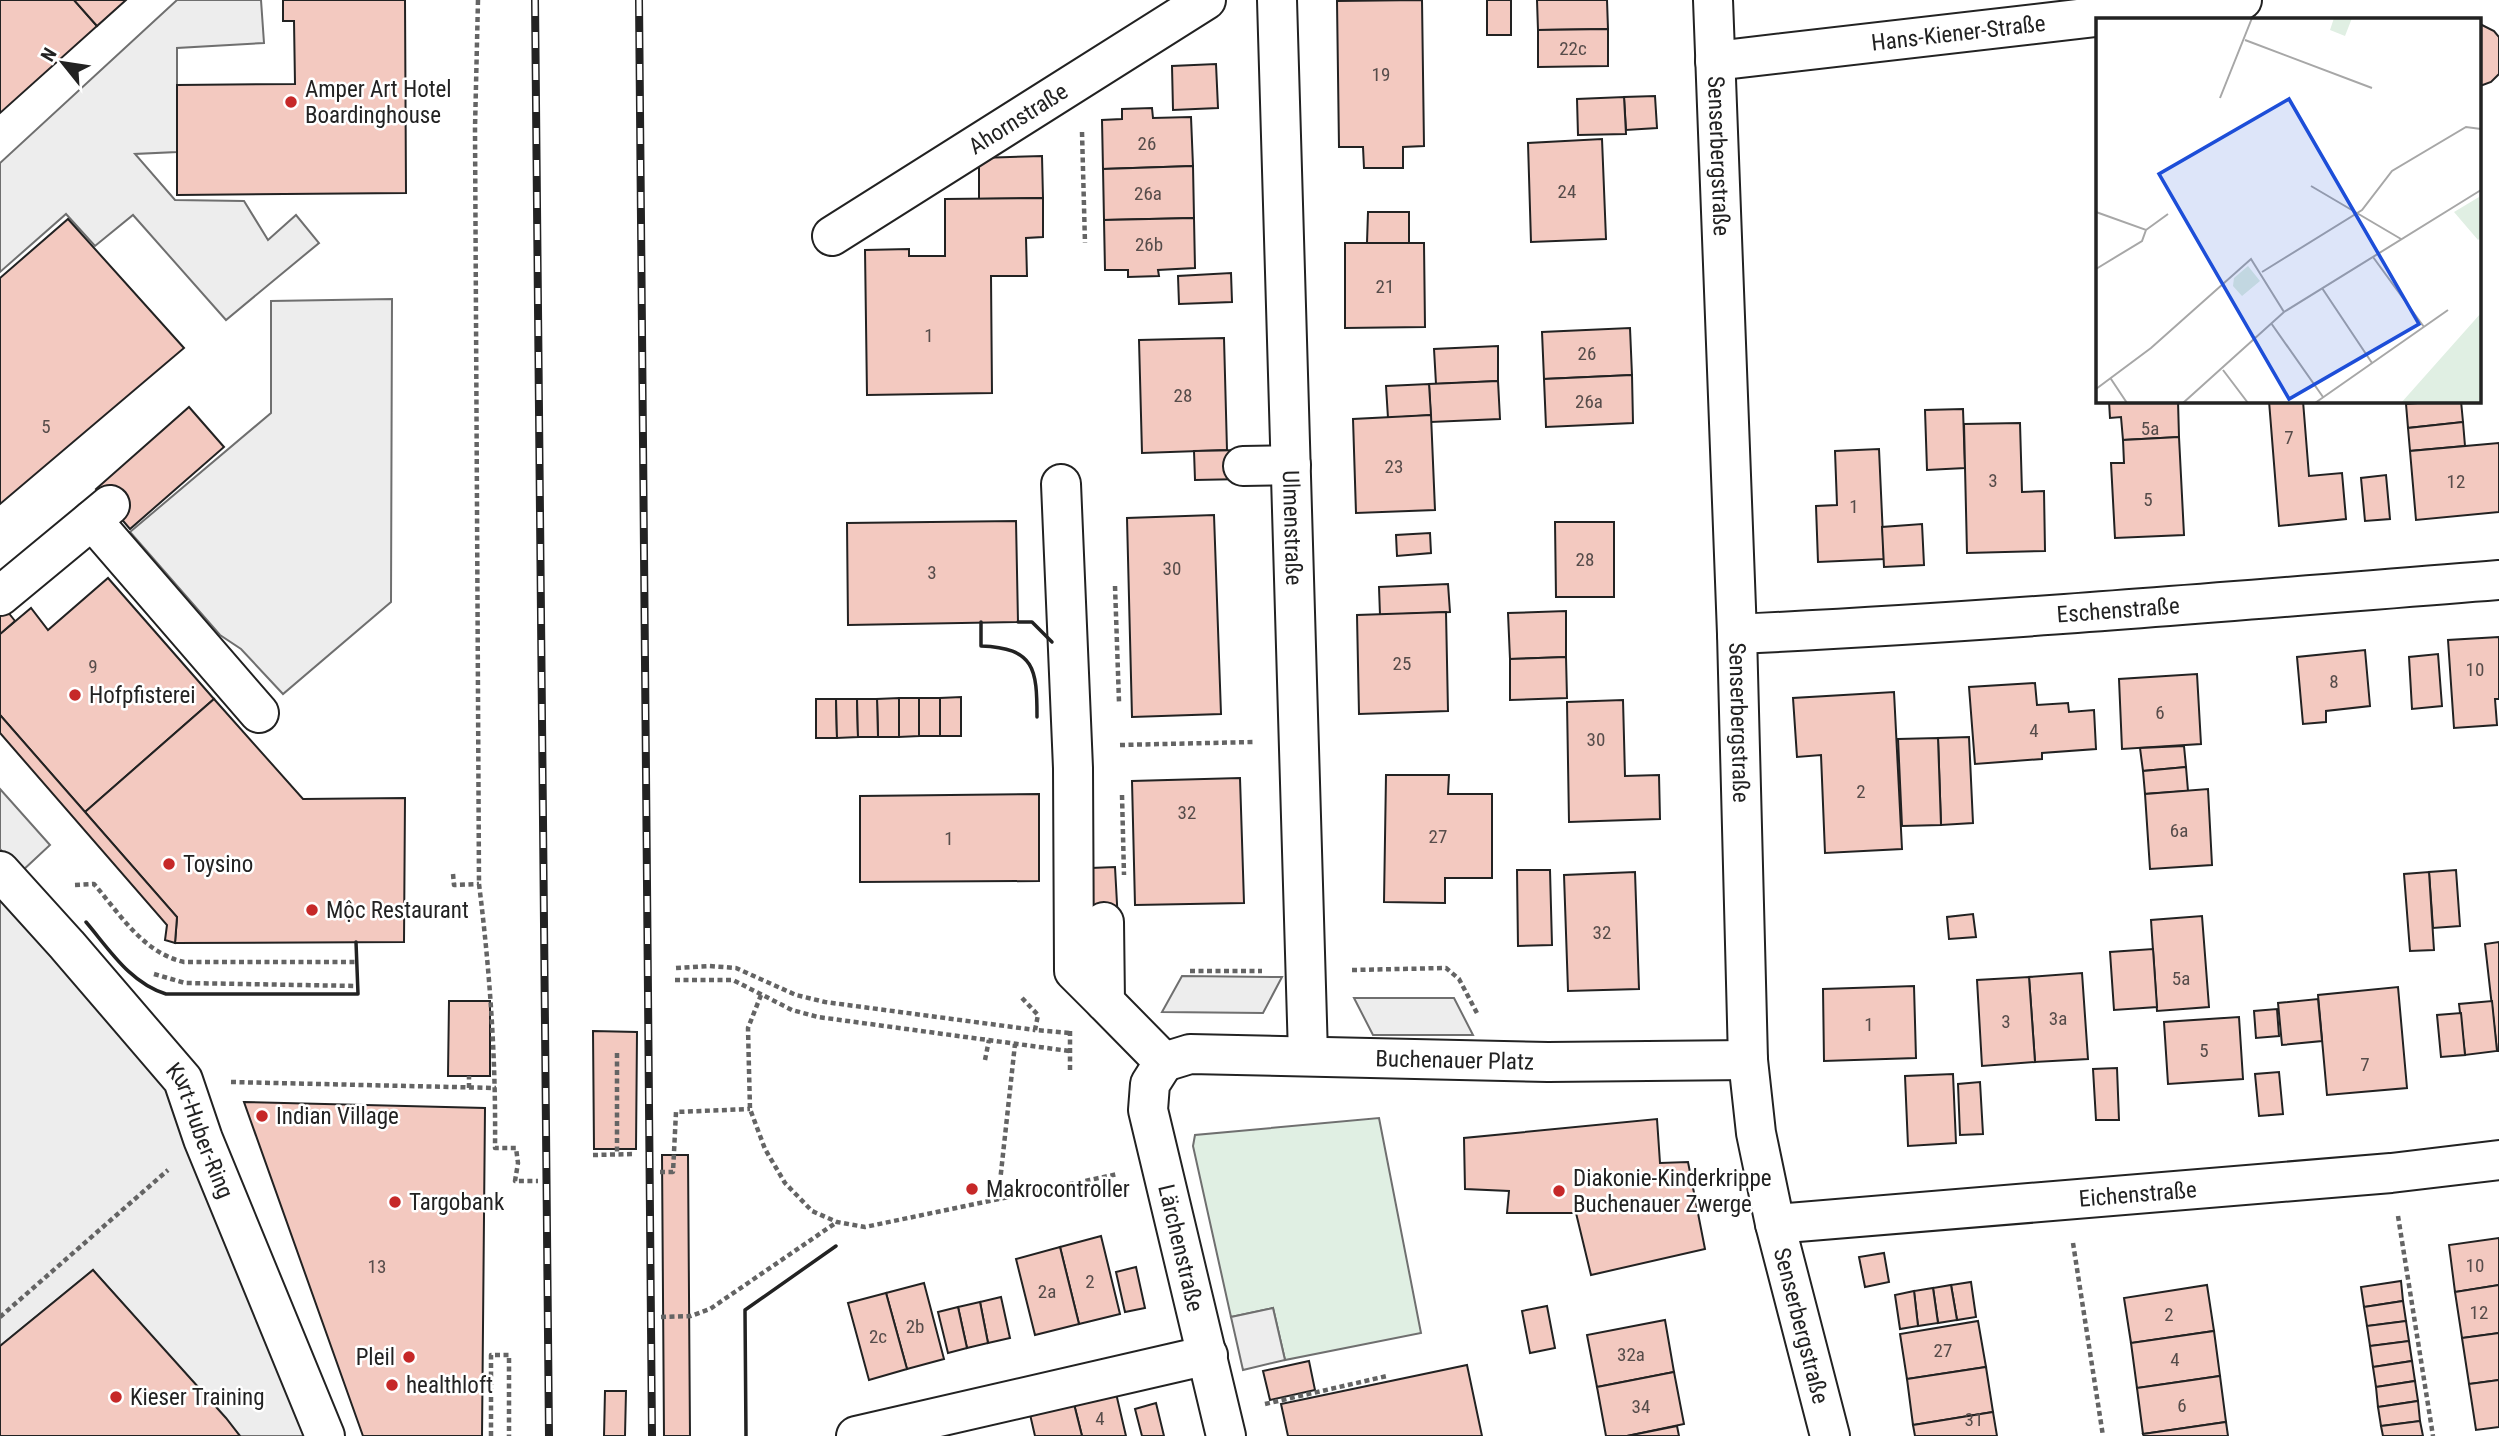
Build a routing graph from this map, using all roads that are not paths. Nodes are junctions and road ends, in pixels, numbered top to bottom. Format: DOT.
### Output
graph roads {
  1 [pos="1206,0"];
  2 [pos="1277,0"];
  3 [pos="1713,0"];
  4 [pos="2242,0"];
  5 [pos="1715,61"];
  6 [pos="832,236"];
  7 [pos="1291,465"];
  8 [pos="1243,466"];
  9 [pos="1061,484"];
  10 [pos="2499,580"];
  11 [pos="0,596"];
  12 [pos="1737,634"];
  13 [pos="259,713"];
  14 [pos="0,871"];
  15 [pos="1104,922"];
  16 [pos="1105,1002"];
  17 [pos="1308,1055"];
  18 [pos="1748,1060"];
  19 [pos="1164,1062"];
  20 [pos="2499,1160"];
  21 [pos="1775,1224"];
  22 [pos="1208,1355"];
  23 [pos="1224,1425"];
  24 [pos="325,1436"];
  25 [pos="856,1436"];
  26 [pos="1830,1436"];
  1 -- 6 [label="street, Ahornstraße"];
  2 -- 7 [label="street, Ulmenstraße"];
  3 -- 5 [label="street, Senserbergstraße"];
  4 -- 5 [label="street, Hans-Kiener-Straße"];
  5 -- 12 [label="street, Senserbergstraße"];
  7 -- 8 [label="street"];
  7 -- 17 [label="street, Ulmenstraße"];
  9 -- 16 [label="street"];
  10 -- 12 [label="street, Eschenstraße"];
  11 -- 13 [label="street"];
  12 -- 18 [label="street, Senserbergstraße"];
  14 -- 24 [label="street, Kurt-Huber-Ring"];
  15 -- 16 [label="street"];
  16 -- 19 [label="street"];
  17 -- 18 [label="street, Buchenauer Platz"];
  17 -- 19 [label="street, Buchenauer Platz"];
  18 -- 21 [label="street, Senserbergstraße"];
  19 -- 22 [label="street, Lärchenstraße"];
  20 -- 21 [label="street, Eichenstraße"];
  21 -- 26 [label="street, Senserbergstraße"];
  22 -- 23 [label="street, Lärchenstraße"];
  22 -- 25 [label="street"];
}
